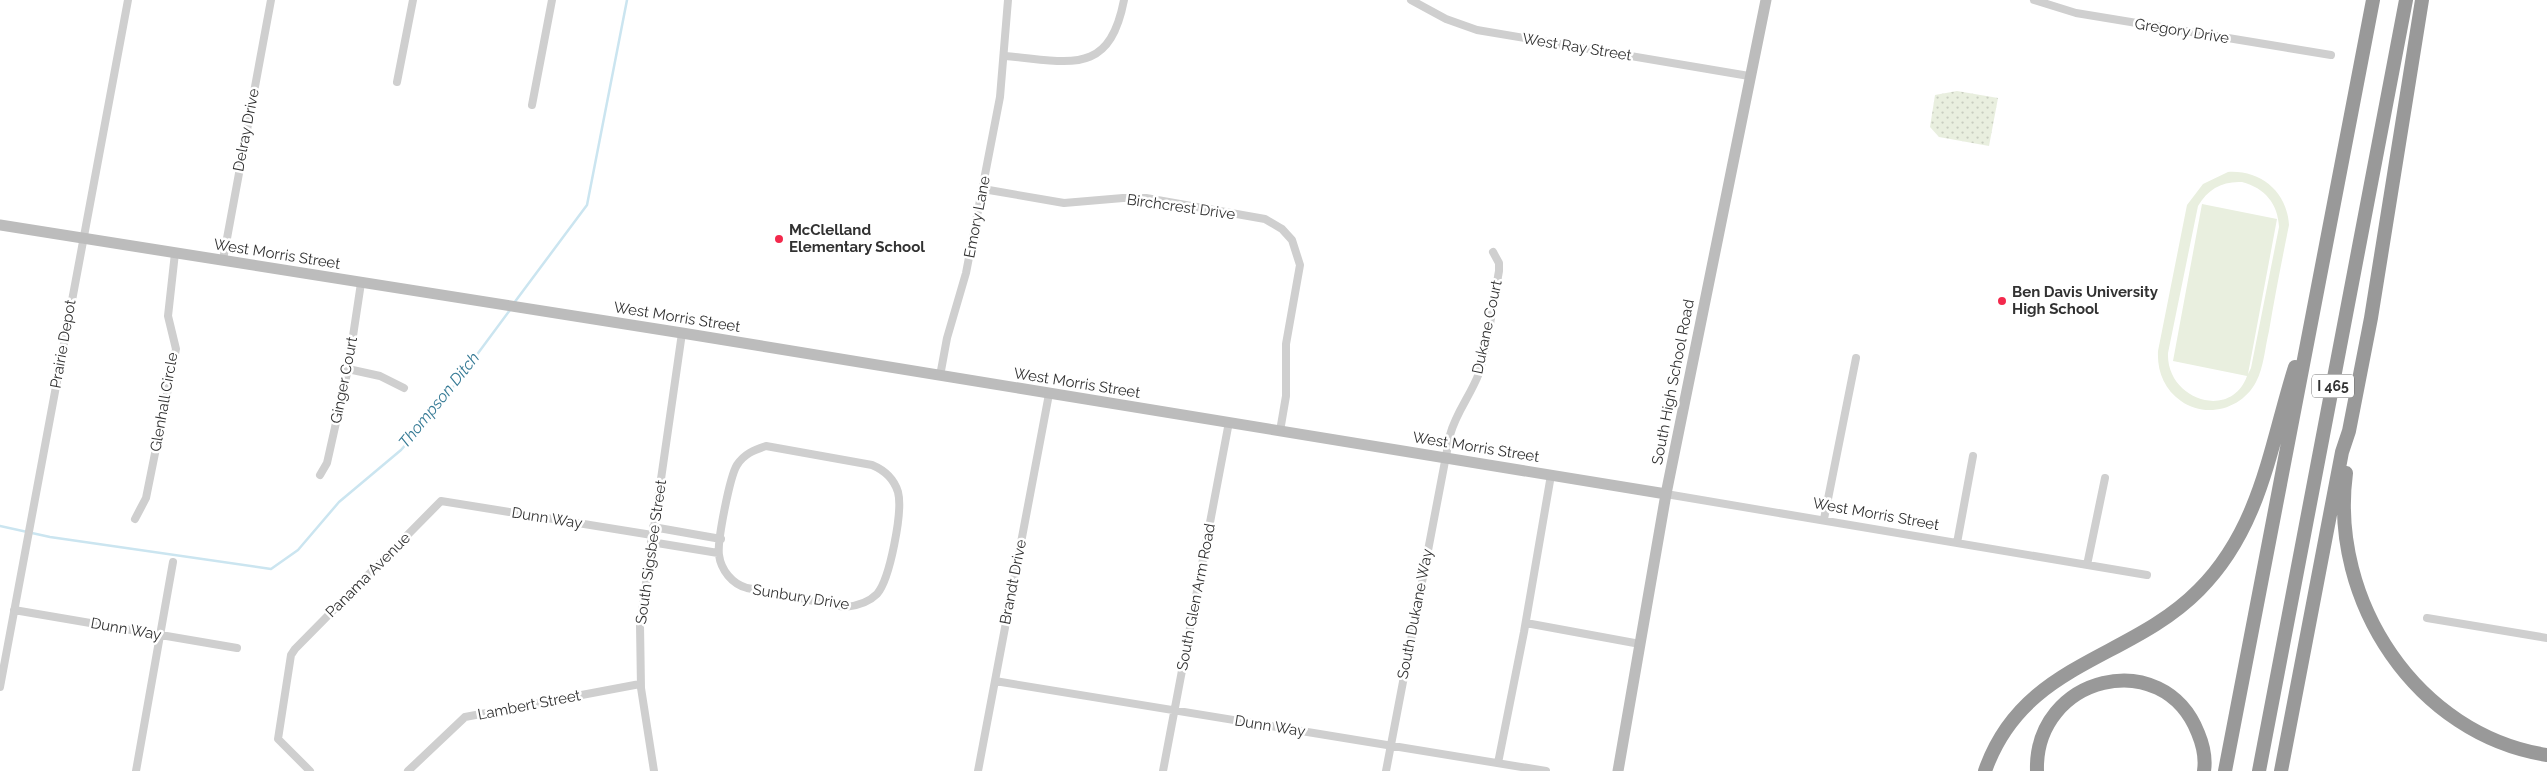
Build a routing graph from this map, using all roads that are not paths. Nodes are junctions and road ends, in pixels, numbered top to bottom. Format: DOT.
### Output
graph roads {
  1 [pos="128,0"];
  2 [pos="271,0"];
  3 [pos="413,0"];
  4 [pos="552,0"];
  5 [pos="1008,0"];
  6 [pos="1124,0"];
  7 [pos="1411,0"];
  8 [pos="1766,0"];
  9 [pos="2034,0"];
  10 [pos="2374,0"];
  11 [pos="2406,0"];
  12 [pos="2422,0"];
  13 [pos="1005,56"];
  14 [pos="2332,56"];
  15 [pos="1749,76"];
  16 [pos="397,82"];
  17 [pos="532,105"];
  18 [pos="982,189"];
  19 [pos="0,225"];
  20 [pos="83,238"];
  21 [pos="175,252"];
  22 [pos="1493,252"];
  23 [pos="222,260"];
  24 [pos="361,283"];
  25 [pos="2314,307"];
  26 [pos="682,333"];
  27 [pos="1856,358"];
  28 [pos="348,369"];
  29 [pos="940,376"];
  30 [pos="404,388"];
  31 [pos="1049,394"];
  32 [pos="1229,422"];
  33 [pos="1280,431"];
  34 [pos="2349,431"];
  35 [pos="1974,456"];
  36 [pos="1445,457"];
  37 [pos="320,475"];
  38 [pos="1551,475"];
  39 [pos="2105,478"];
  40 [pos="1666,494"];
  41 [pos="441,502"];
  42 [pos="135,518"];
  43 [pos="1824,520"];
  44 [pos="652,535"];
  45 [pos="721,539"];
  46 [pos="1957,543"];
  47 [pos="718,553"];
  48 [pos="173,562"];
  49 [pos="2087,565"];
  50 [pos="2148,575"];
  51 [pos="14,610"];
  52 [pos="2427,618"];
  53 [pos="1526,623"];
  54 [pos="160,635"];
  55 [pos="2547,638"];
  56 [pos="1640,644"];
  57 [pos="237,648"];
  58 [pos="994,681"];
  59 [pos="640,684"];
  60 [pos="0,688"];
  61 [pos="1175,710"];
  62 [pos="1391,746"];
  63 [pos="2547,755"];
  64 [pos="1498,763"];
  65 [pos="136,771"];
  66 [pos="310,771"];
  67 [pos="408,771"];
  68 [pos="654,771"];
  69 [pos="978,771"];
  70 [pos="1163,771"];
  71 [pos="1386,771"];
  72 [pos="1546,771"];
  73 [pos="1618,771"];
  74 [pos="1986,771"];
  75 [pos="2037,771"];
  76 [pos="2204,771"];
  77 [pos="2225,771"];
  78 [pos="2259,771"];
  79 [pos="2280,771"];
  1 -- 20 [label="street, Prairie Depot"];
  2 -- 23 [label="street, Delray Drive"];
  3 -- 16 [label="street"];
  4 -- 17 [label="street"];
  5 -- 13 [label="street, Emory Lane"];
  6 -- 13 [label="street"];
  7 -- 15 [label="street, West Ray Street"];
  8 -- 15 [label="street, South High School Road"];
  9 -- 14 [label="street, Gregory Drive"];
  10 -- 25 [label="highway, I 465"];
  11 -- 78 [label="highway, I 465"];
  12 -- 34 [label="highway"];
  13 -- 18 [label="street, Emory Lane"];
  15 -- 40 [label="street, South High School Road"];
  18 -- 29 [label="street, Emory Lane"];
  18 -- 33 [label="street, Birchcrest Drive"];
  19 -- 20 [label="street, West Morris Street"];
  20 -- 21 [label="street, West Morris Street"];
  20 -- 51 [label="street, Prairie Depot"];
  21 -- 23 [label="street, West Morris Street"];
  21 -- 42 [label="street, Glenhall Circle"];
  22 -- 36 [label="street, Dukane Court"];
  23 -- 24 [label="street, West Morris Street"];
  24 -- 26 [label="street, West Morris Street"];
  24 -- 28 [label="street, Ginger Court"];
  25 -- 74 [label="highway"];
  25 -- 77 [label="highway, I 465"];
  26 -- 29 [label="street, West Morris Street"];
  26 -- 44 [label="street, South Sigsbee Street"];
  27 -- 43 [label="street"];
  28 -- 30 [label="street"];
  28 -- 37 [label="street, Ginger Court"];
  29 -- 31 [label="street, West Morris Street"];
  31 -- 32 [label="street, West Morris Street"];
  31 -- 58 [label="street, Brandt Drive"];
  32 -- 33 [label="street, West Morris Street"];
  32 -- 61 [label="street, South Glen Arm Road"];
  33 -- 36 [label="street, West Morris Street"];
  34 -- 63 [label="highway"];
  34 -- 79 [label="highway"];
  35 -- 46 [label="street"];
  36 -- 38 [label="street, West Morris Street"];
  36 -- 62 [label="street, South Dukane Way"];
  38 -- 40 [label="street, West Morris Street"];
  38 -- 53 [label="street"];
  39 -- 49 [label="street"];
  40 -- 43 [label="street, West Morris Street"];
  40 -- 56 [label="street, South High School Road"];
  41 -- 44 [label="street, Dunn Way"];
  41 -- 66 [label="street, Panama Avenue"];
  43 -- 46 [label="street, West Morris Street"];
  44 -- 45 [label="street"];
  44 -- 47 [label="street"];
  44 -- 59 [label="street, South Sigsbee Street"];
  45 -- 47 [label="street"];
  45 -- 47 [label="street, Sunbury Drive"];
  46 -- 49 [label="street, West Morris Street"];
  48 -- 54 [label="street"];
  49 -- 50 [label="street, West Morris Street"];
  51 -- 54 [label="street, Dunn Way"];
  51 -- 60 [label="street, Prairie Depot"];
  52 -- 55 [label="street"];
  53 -- 56 [label="street"];
  53 -- 64 [label="street"];
  54 -- 57 [label="street, Dunn Way"];
  54 -- 65 [label="street"];
  56 -- 73 [label="street, South High School Road"];
  58 -- 61 [label="street, Dunn Way"];
  58 -- 69 [label="street, Brandt Drive"];
  59 -- 67 [label="street, Lambert Street"];
  59 -- 68 [label="street, South Sigsbee Street"];
  61 -- 62 [label="street, Dunn Way"];
  61 -- 70 [label="street, South Glen Arm Road"];
  62 -- 64 [label="street, Dunn Way"];
  62 -- 71 [label="street, South Dukane Way"];
  64 -- 72 [label="street, Dunn Way"];
  75 -- 76 [label="highway"];
}
